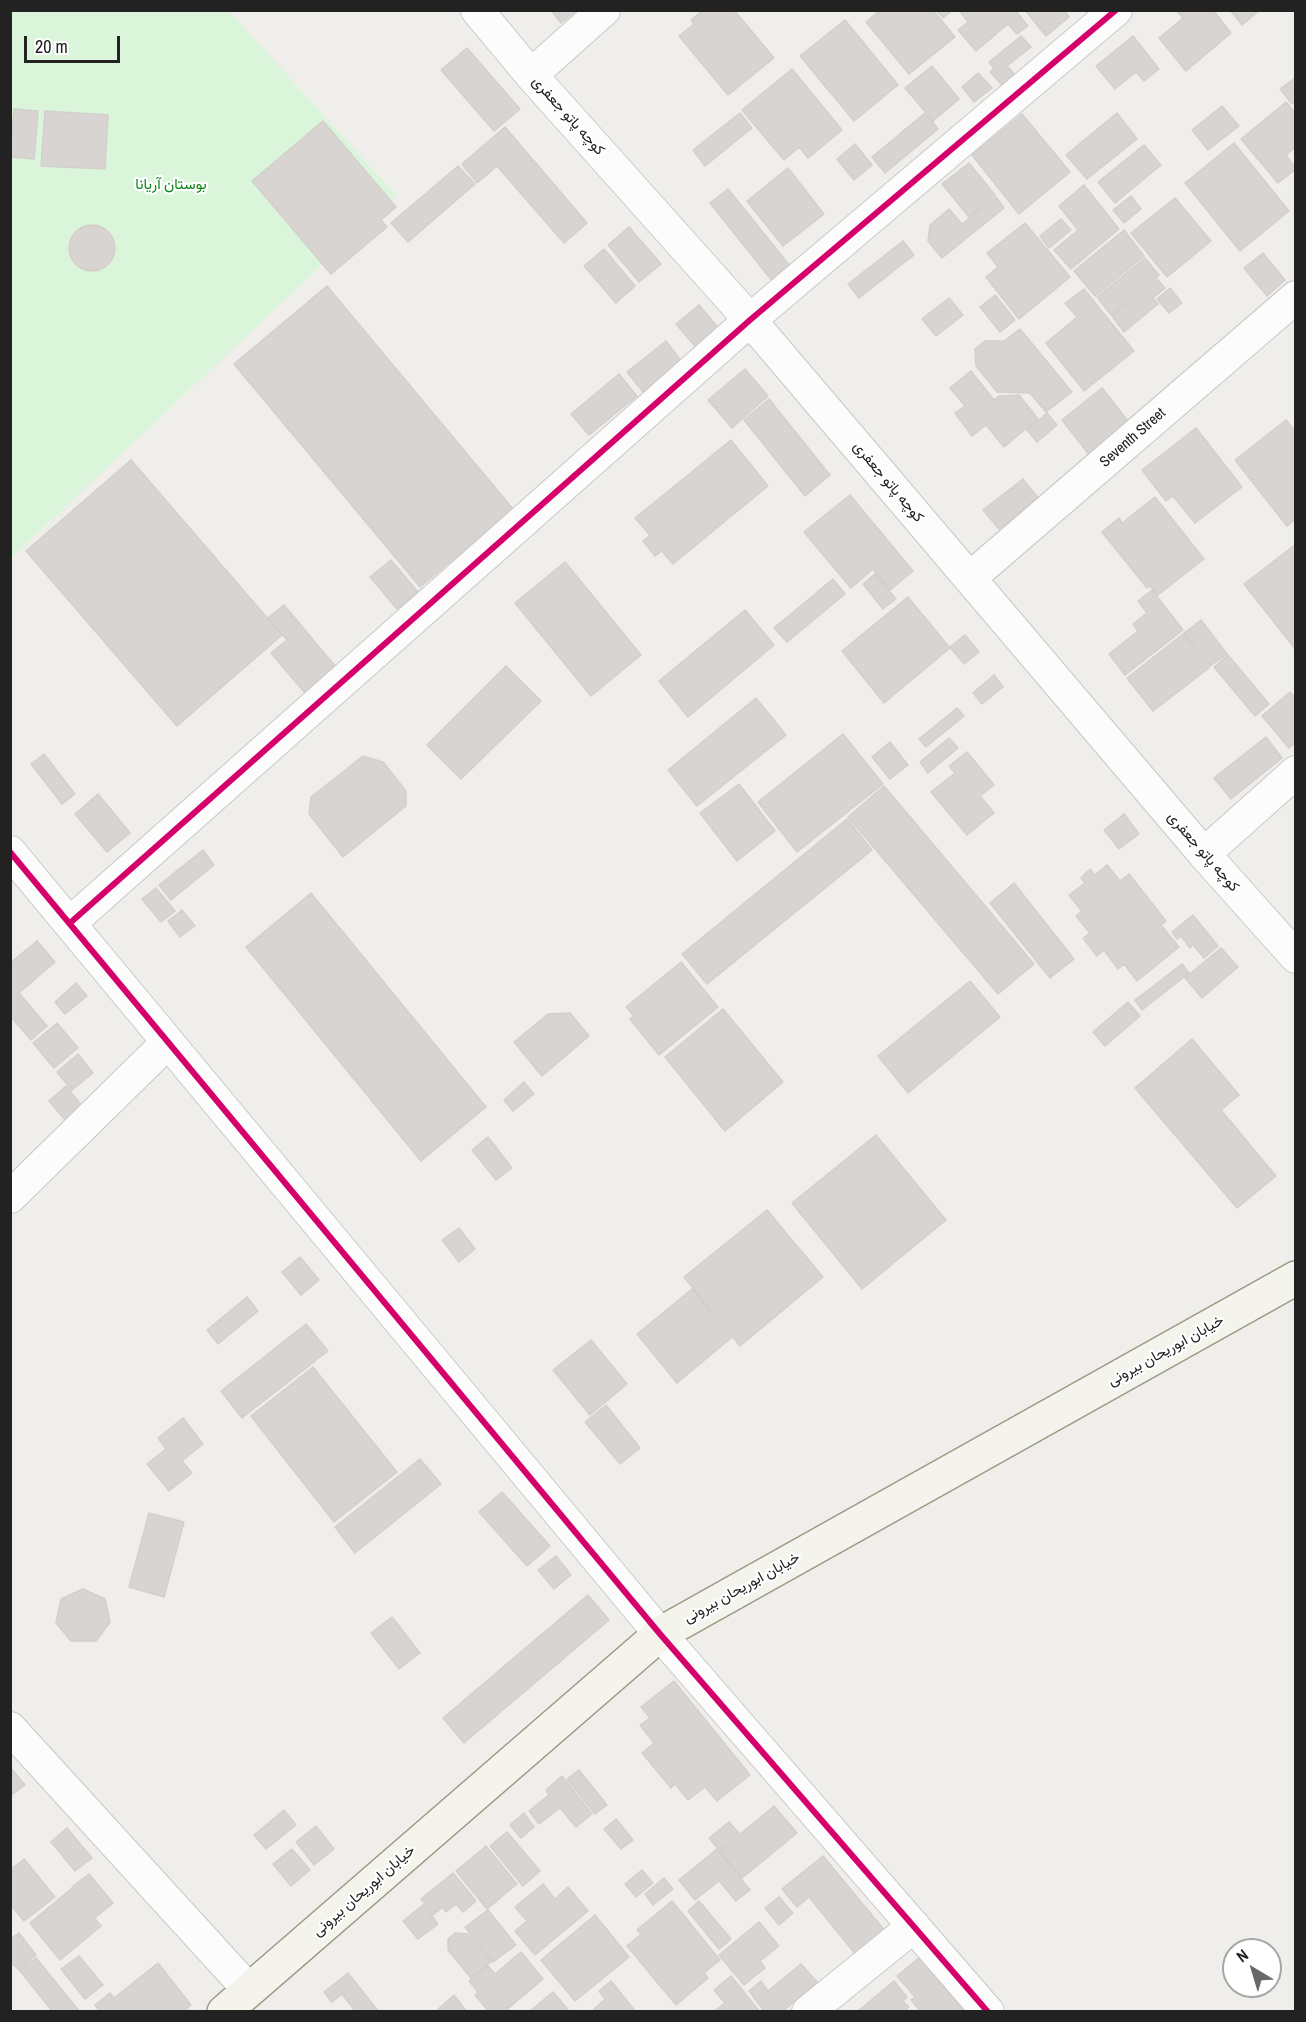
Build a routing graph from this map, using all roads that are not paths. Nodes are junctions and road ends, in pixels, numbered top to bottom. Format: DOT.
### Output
graph roads {
  1 [pos="477,10"];
  2 [pos="604,10"];
  3 [pos="1116,10"];
  4 [pos="531,75"];
  5 [pos="1296,297"];
  6 [pos="750,320"];
  7 [pos="970,579"];
  8 [pos="1296,772"];
  9 [pos="10,852"];
  10 [pos="1204,854"];
  11 [pos="70,923"];
  12 [pos="1296,957"];
  13 [pos="168,1042"];
  14 [pos="10,1197"];
  15 [pos="1296,1278"];
  16 [pos="660,1635"];
  17 [pos="10,1728"];
  18 [pos="914,1926"];
  19 [pos="249,1990"];
  20 [pos="224,2012"];
  21 [pos="808,2012"];
  22 [pos="988,2012"];
  1 -- 4 [label="street, کوچه پاتو جعفری"];
  2 -- 4 [label="street"];
  3 -- 6 [label="street"];
  4 -- 6 [label="street, کوچه پاتو جعفری"];
  5 -- 7 [label="street, Seventh Street"];
  6 -- 7 [label="street, کوچه پاتو جعفری"];
  6 -- 11 [label="street"];
  7 -- 10 [label="street, کوچه پاتو جعفری"];
  8 -- 10 [label="street"];
  9 -- 11 [label="street"];
  10 -- 12 [label="street, کوچه پاتو جعفری"];
  11 -- 13 [label="street"];
  13 -- 14 [label="street"];
  13 -- 16 [label="street"];
  15 -- 16 [label="street, خیابان ابوریحان بیرونی"];
  16 -- 18 [label="street"];
  16 -- 19 [label="street, خیابان ابوریحان بیرونی"];
  17 -- 19 [label="street"];
  18 -- 21 [label="street"];
  18 -- 22 [label="street"];
  19 -- 20 [label="street, خیابان ابوریحان بیرونی"];
}
